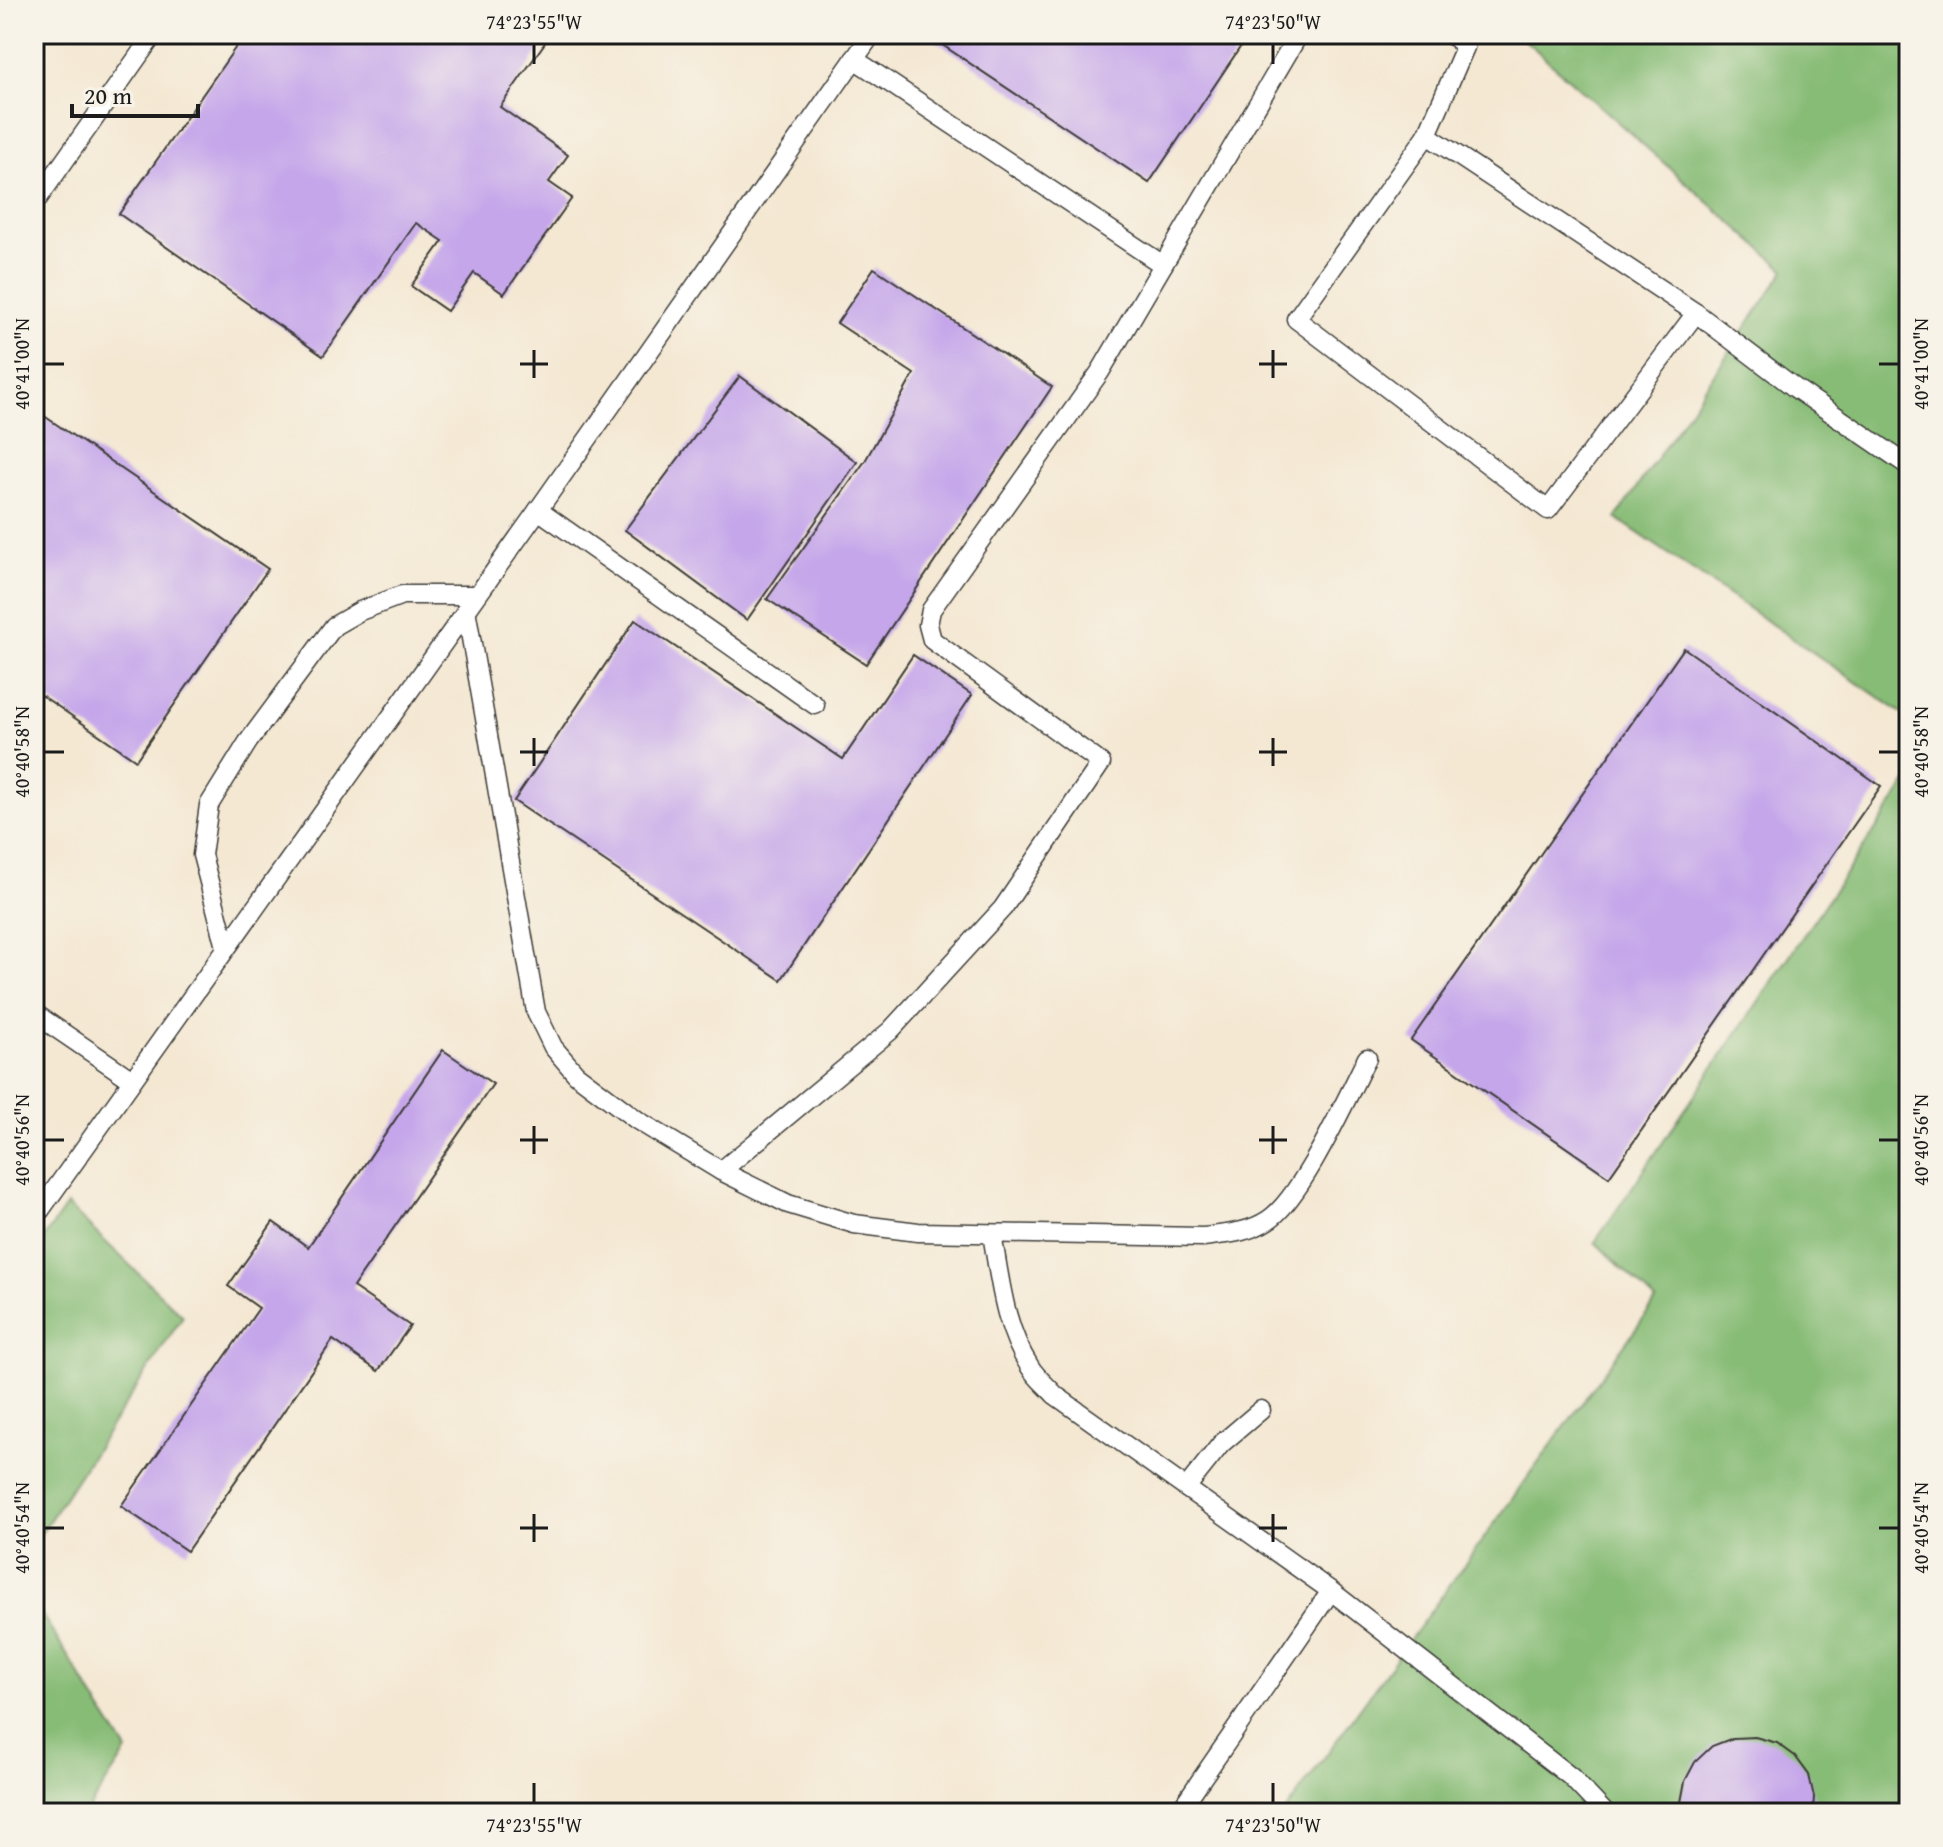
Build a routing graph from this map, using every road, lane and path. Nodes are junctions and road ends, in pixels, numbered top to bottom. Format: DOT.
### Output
graph roads {
  1 [pos="154,34"];
  2 [pos="872,34"];
  3 [pos="1299,34"];
  4 [pos="1451,34"];
  5 [pos="854,59"];
  6 [pos="1427,135"];
  7 [pos="34,204"];
  8 [pos="1163,265"];
  9 [pos="1696,313"];
  10 [pos="1909,466"];
  11 [pos="538,510"];
  12 [pos="471,602"];
  13 [pos="815,705"];
  14 [pos="226,947"];
  15 [pos="34,1013"];
  16 [pos="1367,1058"];
  17 [pos="132,1080"];
  18 [pos="721,1171"];
  19 [pos="34,1219"];
  20 [pos="992,1234"];
  21 [pos="1261,1410"];
  22 [pos="1186,1488"];
  23 [pos="1331,1591"];
  24 [pos="1178,1813"];
  25 [pos="1605,1813"];
  1 -- 7 [label="lane"];
  2 -- 5 [label="lane"];
  3 -- 8 [label="lane"];
  4 -- 6 [label="lane"];
  5 -- 8 [label="lane"];
  5 -- 11 [label="lane"];
  6 -- 9 [label="lane"];
  6 -- 9 [label="lane"];
  8 -- 18 [label="lane"];
  9 -- 10 [label="lane"];
  11 -- 12 [label="lane"];
  11 -- 13 [label="lane"];
  12 -- 14 [label="lane"];
  12 -- 14 [label="lane"];
  12 -- 18 [label="lane"];
  14 -- 17 [label="lane"];
  15 -- 17 [label="lane"];
  16 -- 20 [label="lane"];
  17 -- 19 [label="lane"];
  18 -- 20 [label="lane"];
  20 -- 22 [label="lane"];
  21 -- 22 [label="lane"];
  22 -- 23 [label="lane"];
  23 -- 24 [label="lane"];
  23 -- 25 [label="lane"];
}
